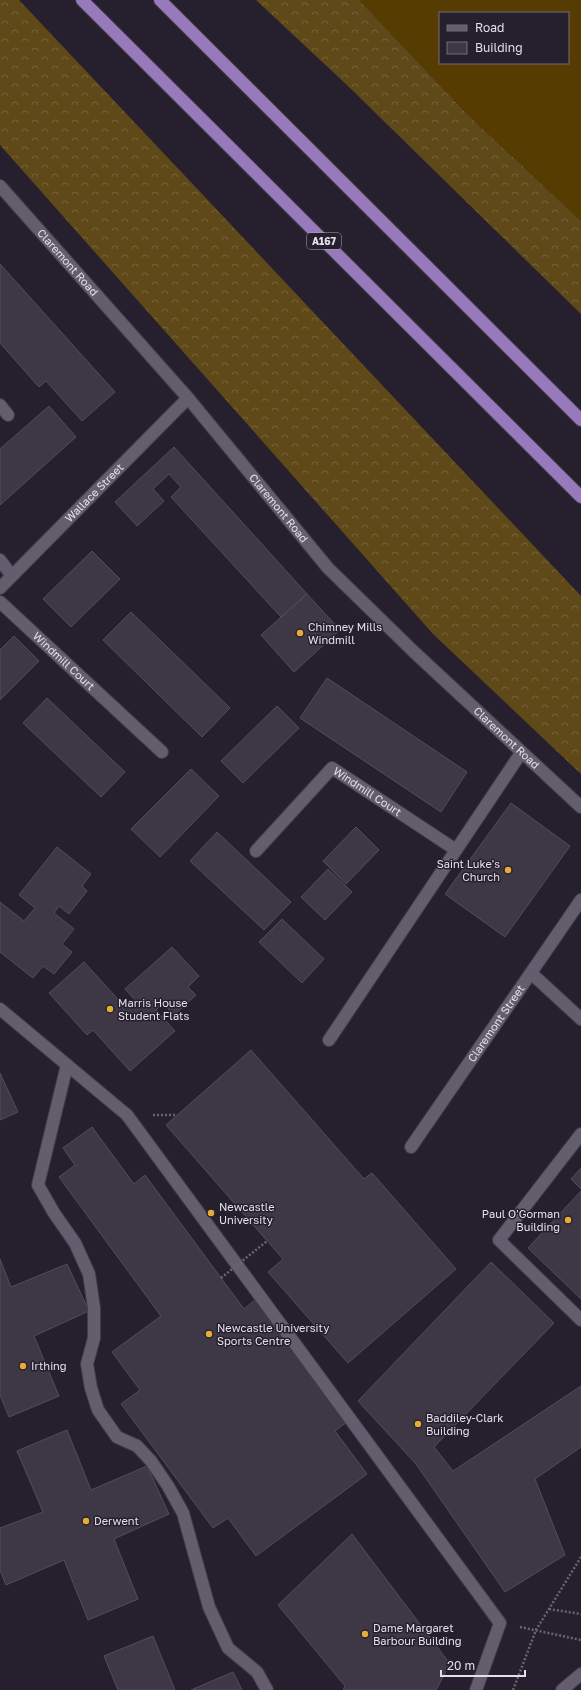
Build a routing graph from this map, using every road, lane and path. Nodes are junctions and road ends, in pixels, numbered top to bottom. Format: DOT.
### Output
graph roads {
  1 [pos="82,0"];
  2 [pos="160,0"];
  3 [pos="0,186"];
  4 [pos="188,398"];
  5 [pos="0,405"];
  6 [pos="8,415"];
  7 [pos="581,420"];
  8 [pos="581,498"];
  9 [pos="0,560"];
  10 [pos="12,576"];
  11 [pos="0,588"];
  12 [pos="0,602"];
  13 [pos="162,752"];
  14 [pos="521,753"];
  15 [pos="581,807"];
  16 [pos="456,850"];
  17 [pos="256,852"];
  18 [pos="581,900"];
  19 [pos="531,973"];
  20 [pos="0,1008"];
  21 [pos="581,1019"];
  22 [pos="329,1040"];
  23 [pos="67,1065"];
  24 [pos="581,1134"];
  25 [pos="411,1146"];
  26 [pos="267,1241"];
  27 [pos="221,1278"];
  28 [pos="581,1320"];
  29 [pos="581,1557"];
  30 [pos="549,1609"];
  31 [pos="581,1614"];
  32 [pos="500,1623"];
  33 [pos="536,1630"];
  34 [pos="581,1640"];
  35 [pos="581,1674"];
  36 [pos="267,1690"];
  37 [pos="476,1690"];
  38 [pos="513,1690"];
  39 [pos="562,1690"];
  1 -- 8 [label="highway, A167"];
  2 -- 7 [label="highway"];
  3 -- 4 [label="street, Claremont Road"];
  4 -- 10 [label="street, Wallace Street"];
  4 -- 14 [label="street, Claremont Road"];
  5 -- 6 [label="street"];
  9 -- 10 [label="street"];
  10 -- 11 [label="street, Wallace Street"];
  12 -- 13 [label="street, Windmill Court"];
  14 -- 15 [label="street, Claremont Road"];
  14 -- 16 [label="street"];
  16 -- 17 [label="street, Windmill Court"];
  16 -- 22 [label="street"];
  18 -- 19 [label="street, Claremont Street"];
  19 -- 21 [label="street"];
  19 -- 25 [label="street, Claremont Street"];
  20 -- 23 [label="street"];
  23 -- 32 [label="street"];
  23 -- 36 [label="street"];
  24 -- 28 [label="street"];
  26 -- 27 [label="path, bridge"];
  29 -- 30 [label="path"];
  30 -- 31 [label="path"];
  30 -- 33 [label="path"];
  32 -- 33 [label="path"];
  32 -- 37 [label="street"];
  33 -- 34 [label="path"];
  33 -- 38 [label="path"];
  35 -- 39 [label="street"];
}
